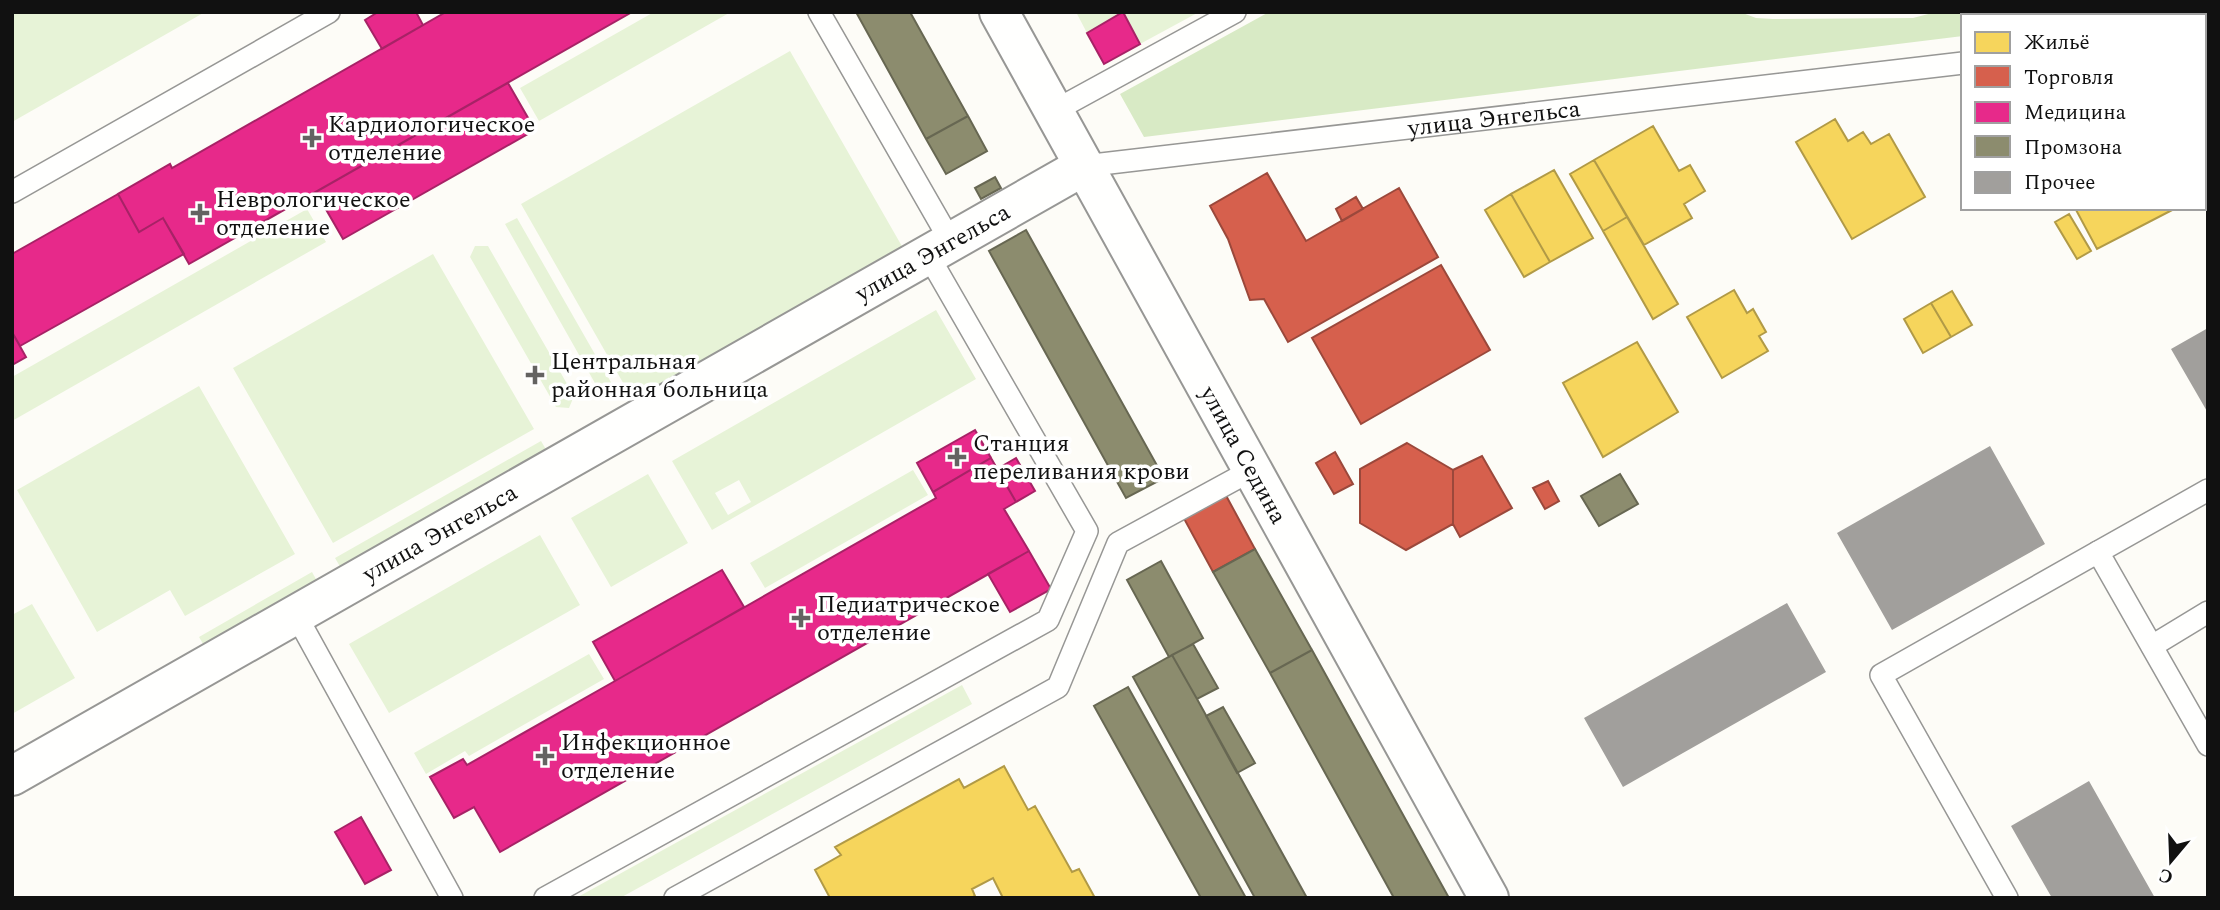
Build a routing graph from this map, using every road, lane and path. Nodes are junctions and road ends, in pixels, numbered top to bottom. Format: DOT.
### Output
graph roads {
  1 [pos="329,12"];
  2 [pos="819,12"];
  3 [pos="999,12"];
  4 [pos="1229,14"];
  5 [pos="1961,63"];
  6 [pos="1054,111"];
  7 [pos="1084,166"];
  8 [pos="12,192"];
  9 [pos="940,248"];
  10 [pos="1252,470"];
  11 [pos="2208,490"];
  12 [pos="2098,552"];
  13 [pos="2208,612"];
  14 [pos="296,615"];
  15 [pos="2152,646"];
  16 [pos="2208,744"];
  17 [pos="12,776"];
  18 [pos="452,898"];
  19 [pos="545,898"];
  20 [pos="675,898"];
  21 [pos="1489,898"];
  22 [pos="2007,898"];
  1 -- 8 [label="lane"];
  2 -- 9 [label="lane"];
  3 -- 6 [label="street, улица Седина"];
  4 -- 6 [label="lane"];
  5 -- 7 [label="lane, улица Энгельса"];
  6 -- 7 [label="street, улица Седина"];
  7 -- 9 [label="street, улица Энгельса"];
  7 -- 10 [label="street, улица Седина"];
  9 -- 14 [label="street, улица Энгельса"];
  9 -- 19 [label="lane"];
  10 -- 20 [label="lane"];
  10 -- 21 [label="street, улица Седина"];
  11 -- 12 [label="lane"];
  12 -- 15 [label="lane"];
  12 -- 22 [label="lane"];
  13 -- 15 [label="lane"];
  14 -- 17 [label="street, улица Энгельса"];
  14 -- 18 [label="lane"];
  15 -- 16 [label="lane"];
}
